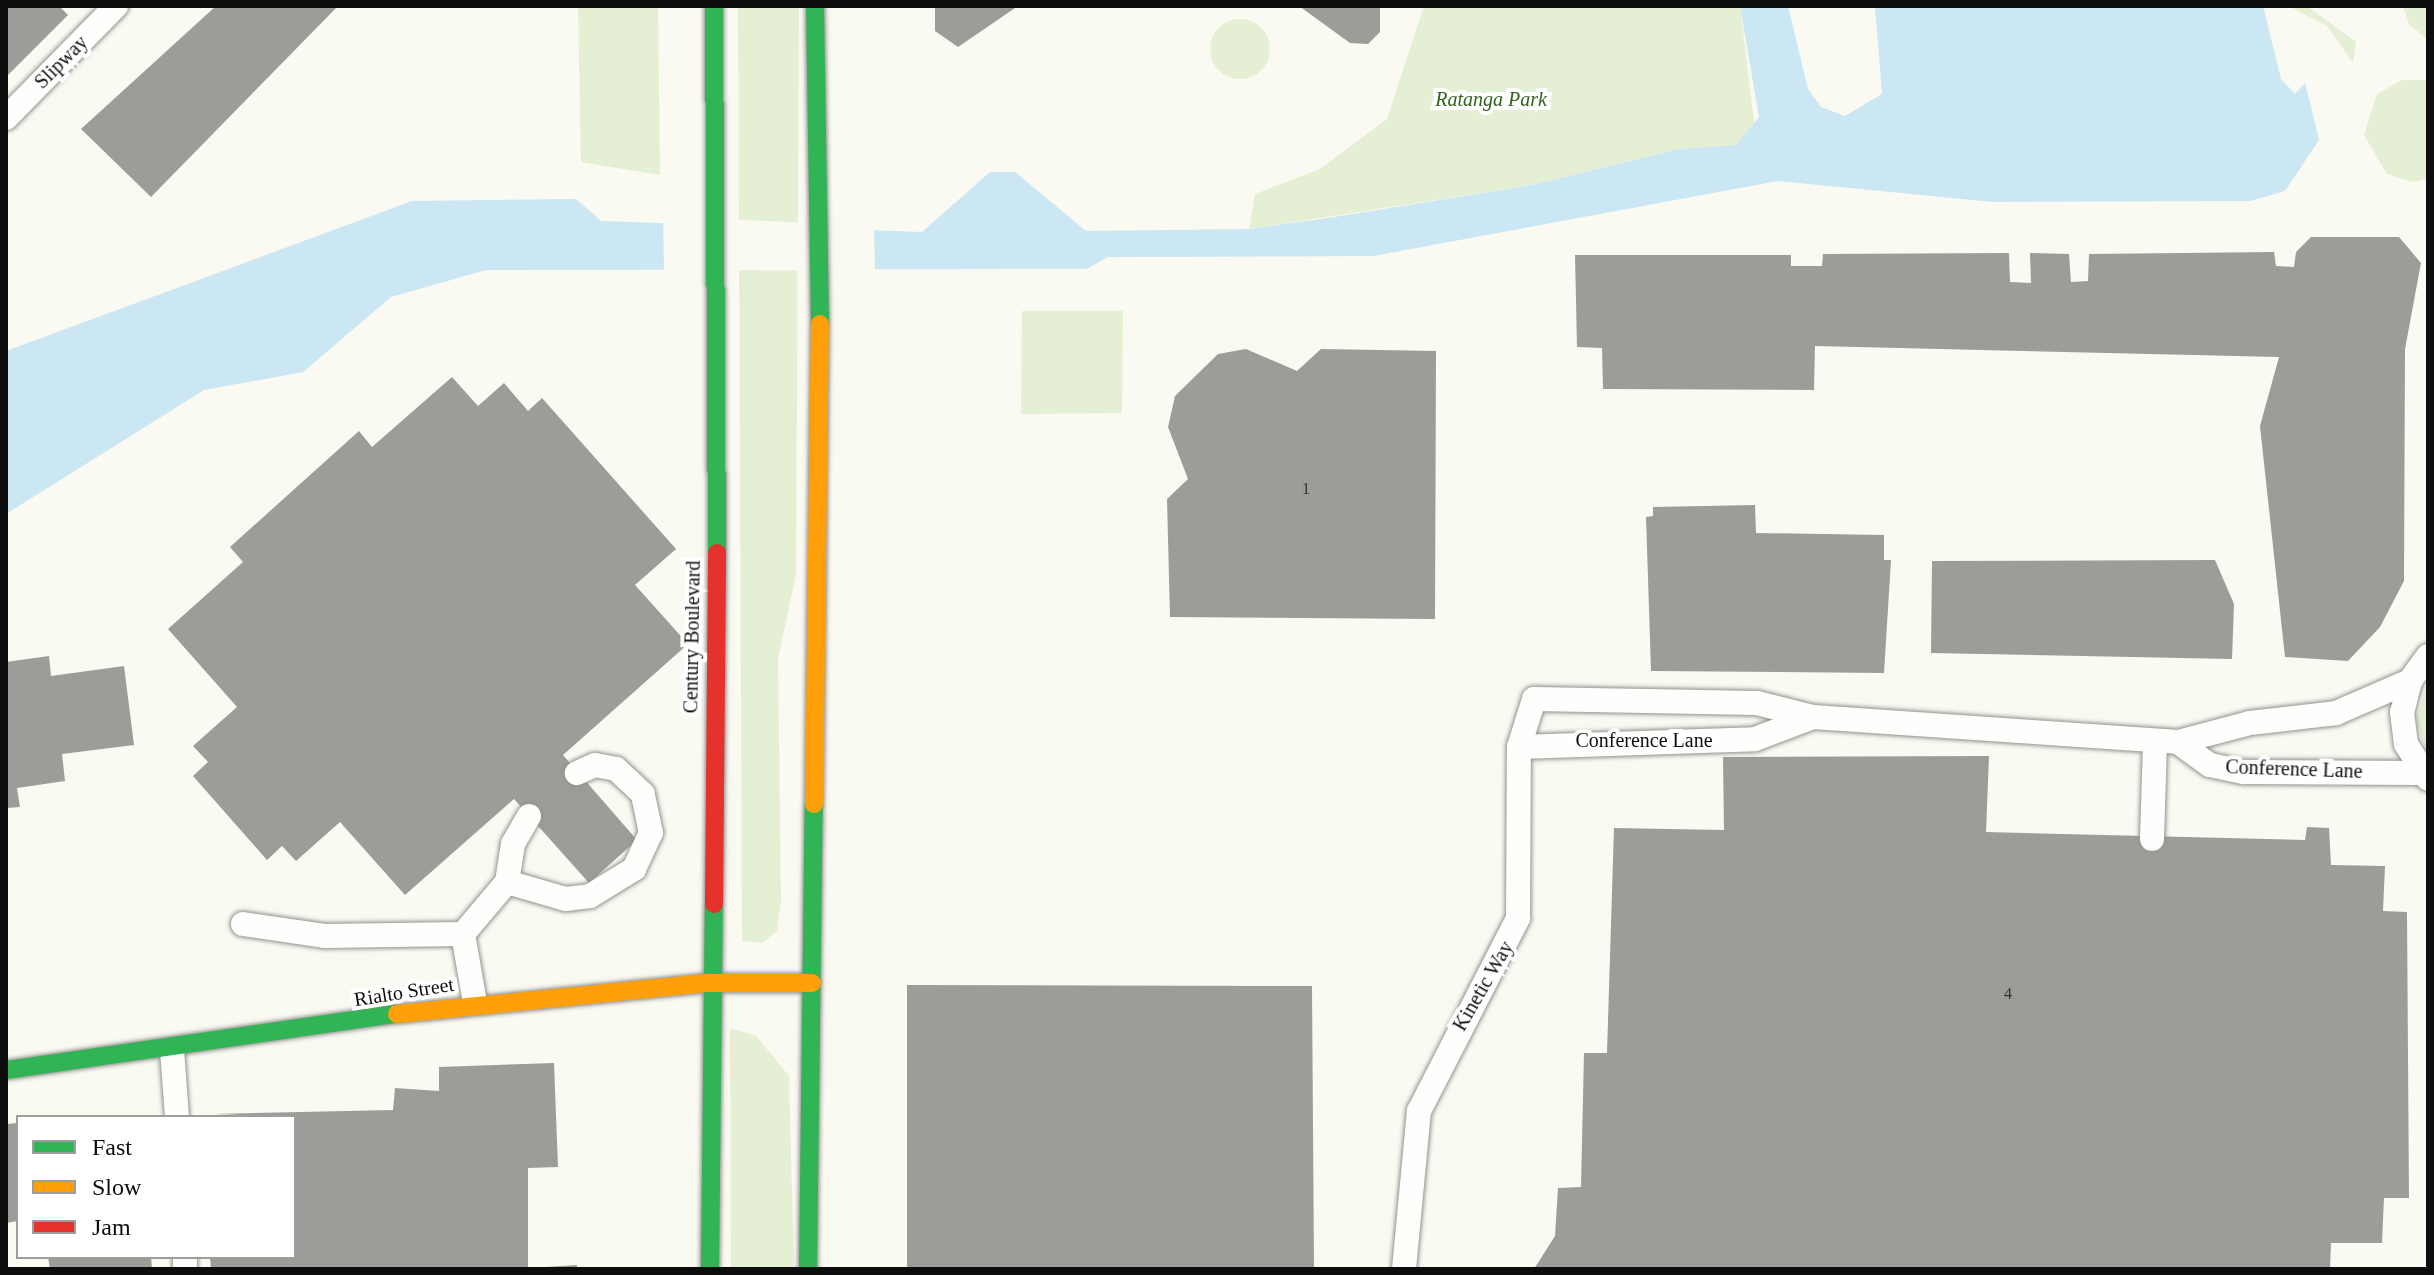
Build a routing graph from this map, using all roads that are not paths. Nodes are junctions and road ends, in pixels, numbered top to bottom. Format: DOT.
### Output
graph roads {
  1 [pos="116,6"];
  2 [pos="714,6"];
  3 [pos="815,6"];
  4 [pos="6,118"];
  5 [pos="2428,656"];
  6 [pos="2410,681"];
  7 [pos="1534,699"];
  8 [pos="1813,717"];
  9 [pos="2166,742"];
  10 [pos="1519,747"];
  11 [pos="577,773"];
  12 [pos="2424,776"];
  13 [pos="529,816"];
  14 [pos="2152,839"];
  15 [pos="507,882"];
  16 [pos="243,924"];
  17 [pos="463,934"];
  18 [pos="709,983"];
  19 [pos="812,983"];
  20 [pos="475,1003"];
  21 [pos="172,1050"];
  22 [pos="6,1070"];
  23 [pos="177,1115"];
  24 [pos="710,1269"];
  25 [pos="808,1269"];
  26 [pos="1404,1269"];
  1 -- 4 [label="lane, Slipway"];
  2 -- 18 [label="main road, Century Boulevard"];
  3 -- 19 [label="main road"];
  5 -- 6 [label="lane"];
  6 -- 9 [label="lane, Conference Lane"];
  6 -- 12 [label="lane"];
  7 -- 8 [label="lane, Conference Lane"];
  7 -- 10 [label="lane, Kinetic Way"];
  8 -- 9 [label="lane, Conference Lane"];
  8 -- 10 [label="lane, Conference Lane"];
  9 -- 12 [label="lane, Conference Lane"];
  9 -- 14 [label="lane"];
  10 -- 26 [label="lane, Kinetic Way"];
  11 -- 15 [label="lane"];
  13 -- 15 [label="lane"];
  15 -- 17 [label="lane"];
  16 -- 17 [label="lane"];
  17 -- 20 [label="lane"];
  18 -- 19 [label="main road, Rialto Street"];
  18 -- 20 [label="main road, Rialto Street"];
  18 -- 24 [label="main road, Century Boulevard"];
  19 -- 25 [label="main road"];
  20 -- 21 [label="main road, Rialto Street"];
  21 -- 22 [label="main road, Rialto Street"];
  21 -- 23 [label="lane"];
}
